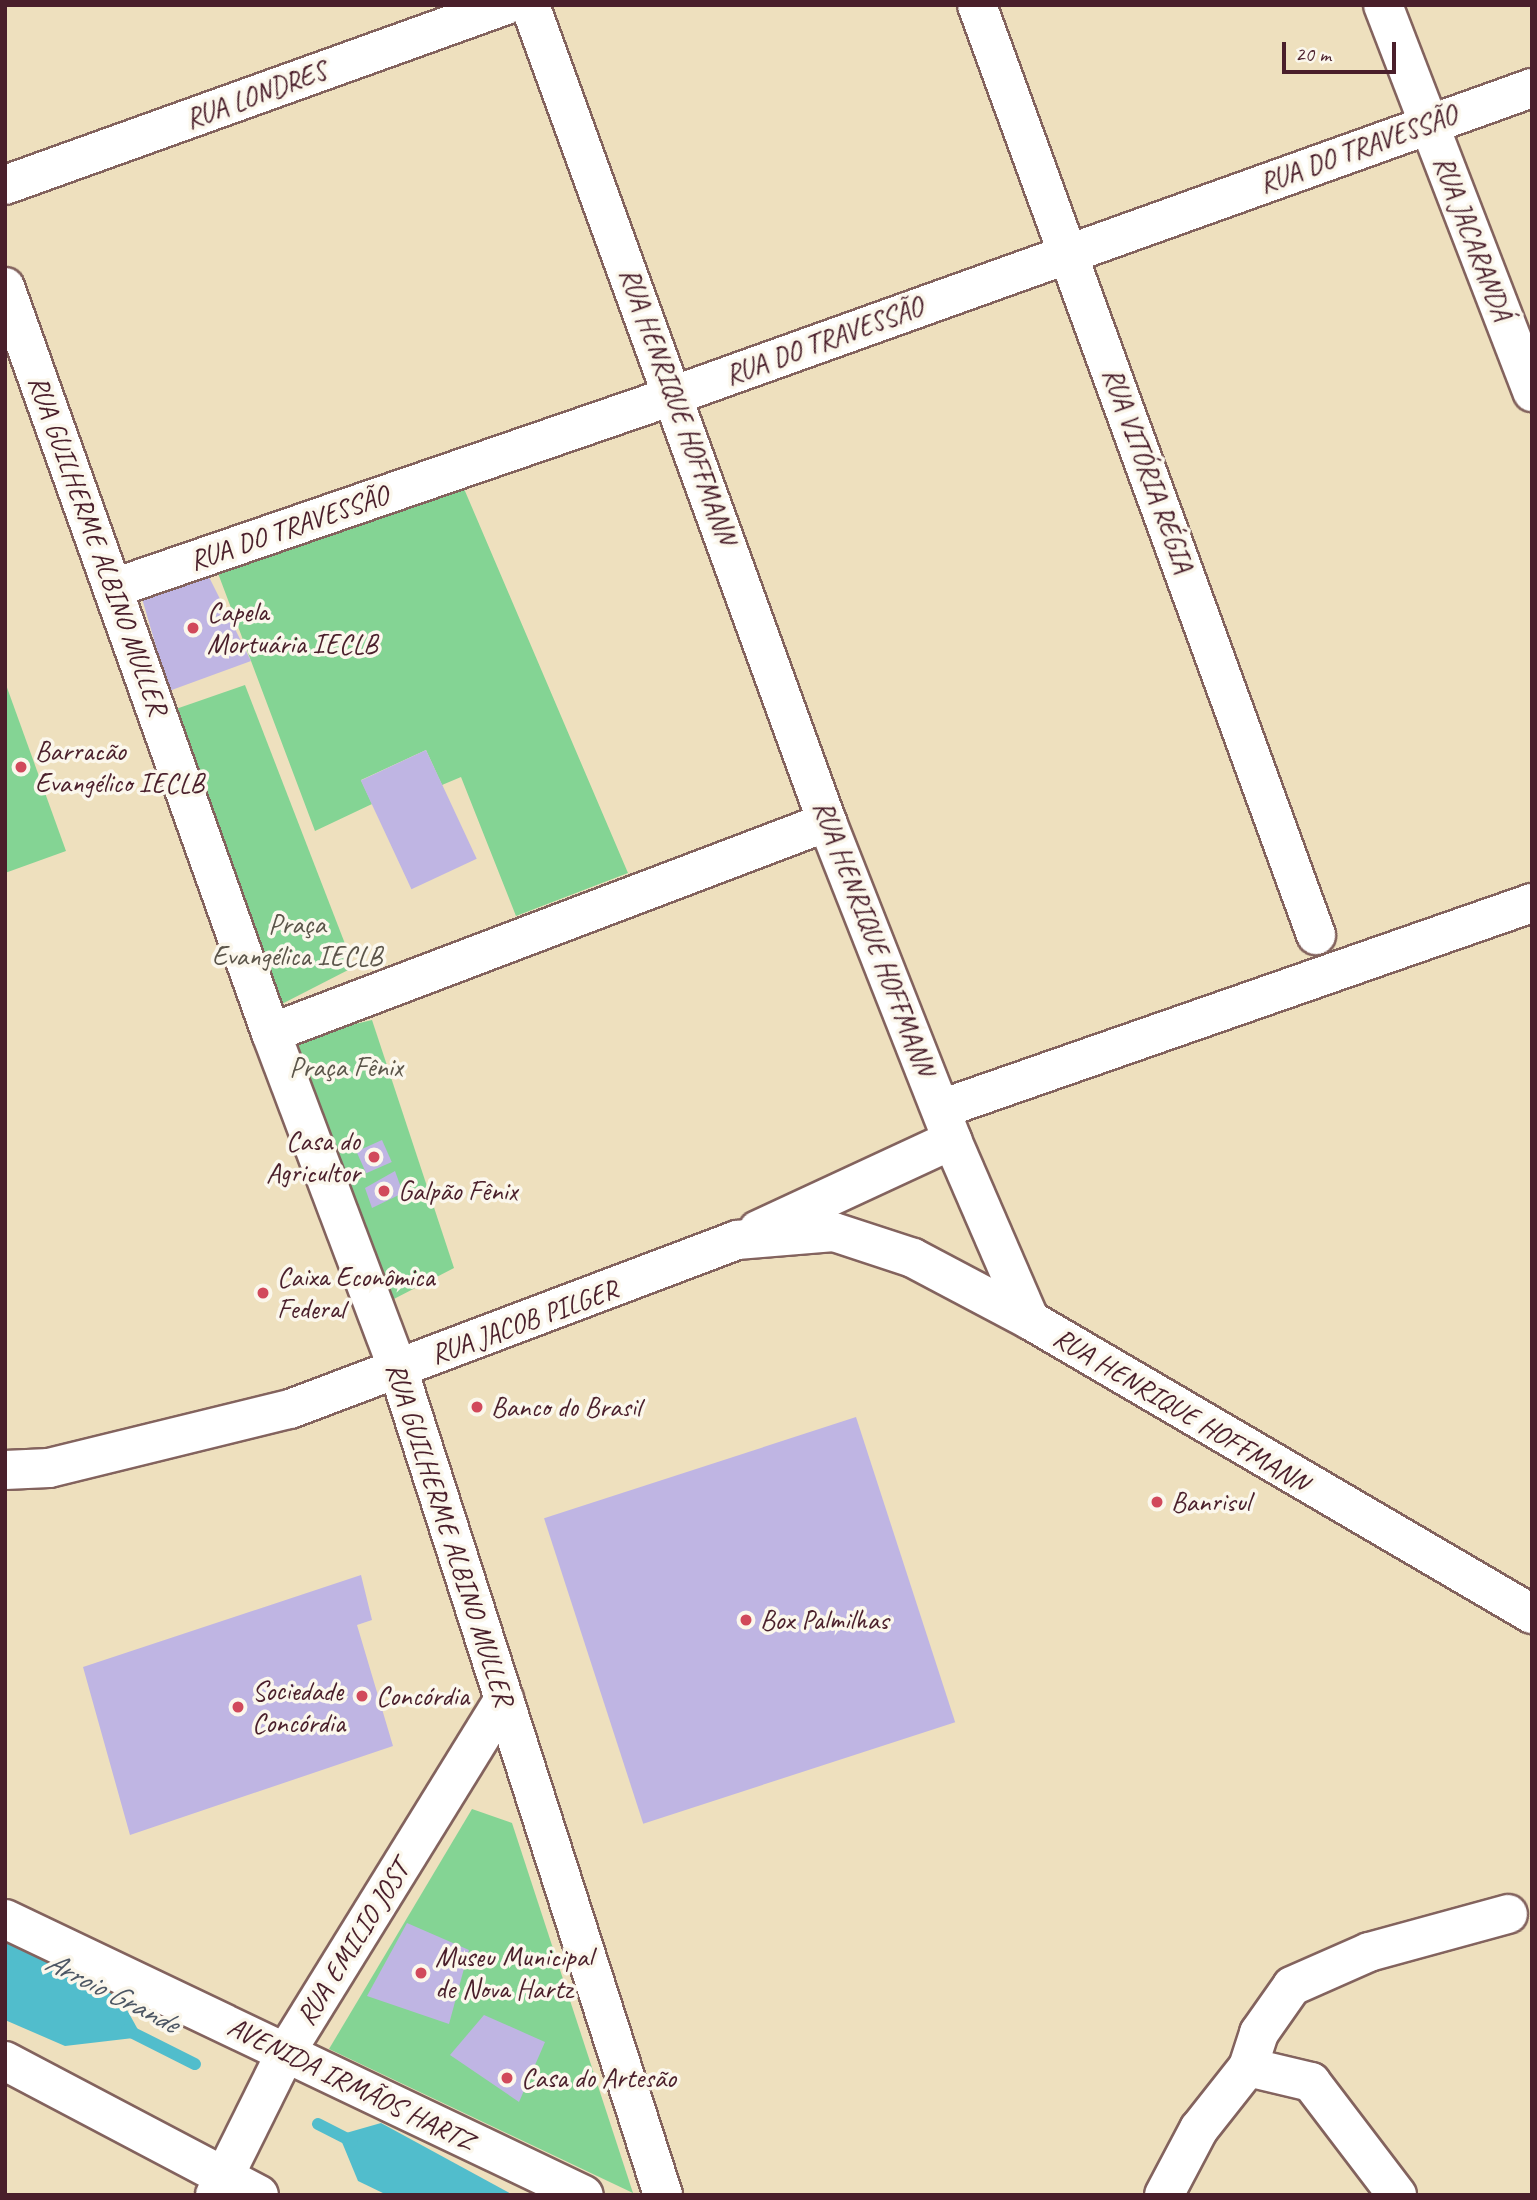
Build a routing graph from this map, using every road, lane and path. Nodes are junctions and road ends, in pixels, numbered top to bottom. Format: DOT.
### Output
graph roads {
  1 [pos="506,5"];
  2 [pos="530,5"];
  3 [pos="977,5"];
  4 [pos="1383,5"];
  5 [pos="1532,88"];
  6 [pos="1429,124"];
  7 [pos="5,185"];
  8 [pos="1069,252"];
  9 [pos="5,287"];
  10 [pos="1532,392"];
  11 [pos="675,395"];
  12 [pos="114,588"];
  13 [pos="827,821"];
  14 [pos="1532,903"];
  15 [pos="1316,935"];
  16 [pos="271,1033"];
  17 [pos="947,1124"];
  18 [pos="737,1240"];
  19 [pos="1030,1320"];
  20 [pos="398,1369"];
  21 [pos="5,1470"];
  22 [pos="1532,1614"];
  23 [pos="504,1699"];
  24 [pos="1508,1914"];
  25 [pos="5,1919"];
  26 [pos="286,2052"];
  27 [pos="5,2061"];
  28 [pos="1248,2067"];
  29 [pos="220,2187"];
  30 [pos="259,2195"];
  31 [pos="583,2195"];
  32 [pos="663,2195"];
  33 [pos="1164,2195"];
  34 [pos="1397,2195"];
  1 -- 7 [label="street, RUA LONDRES"];
  2 -- 11 [label="street, RUA HENRIQUE HOFFMANN"];
  3 -- 8 [label="street, RUA VITÓRIA RÉGIA"];
  4 -- 6 [label="street, RUA JACARANDÁ"];
  5 -- 6 [label="street, RUA DO TRAVESSÃO"];
  6 -- 8 [label="street, RUA DO TRAVESSÃO"];
  6 -- 10 [label="street, RUA JACARANDÁ"];
  8 -- 11 [label="street, RUA DO TRAVESSÃO"];
  8 -- 15 [label="street, RUA VITÓRIA RÉGIA"];
  9 -- 12 [label="street, RUA GUILHERME ALBINO MULLER"];
  11 -- 12 [label="street, RUA DO TRAVESSÃO"];
  11 -- 13 [label="street, RUA HENRIQUE HOFFMANN"];
  12 -- 16 [label="street, RUA GUILHERME ALBINO MULLER"];
  13 -- 16 [label="street"];
  13 -- 17 [label="street, RUA HENRIQUE HOFFMANN"];
  14 -- 17 [label="street"];
  16 -- 20 [label="street, RUA GUILHERME ALBINO MULLER"];
  17 -- 18 [label="street"];
  17 -- 19 [label="street, RUA HENRIQUE HOFFMANN"];
  18 -- 19 [label="street, RUA JACOB PILGER"];
  18 -- 20 [label="street, RUA JACOB PILGER"];
  19 -- 22 [label="street, RUA HENRIQUE HOFFMANN"];
  20 -- 21 [label="street, RUA JACOB PILGER"];
  20 -- 23 [label="street, RUA GUILHERME ALBINO MULLER"];
  23 -- 26 [label="street, RUA EMILIO JOST"];
  23 -- 32 [label="street, RUA GUILHERME ALBINO MULLER"];
  24 -- 28 [label="street"];
  25 -- 26 [label="street, AVENIDA IRMÃOS HARTZ"];
  26 -- 29 [label="street, RUA EMILIO JOST"];
  26 -- 31 [label="street, AVENIDA IRMÃOS HARTZ"];
  27 -- 29 [label="street"];
  28 -- 33 [label="street"];
  28 -- 34 [label="street"];
  29 -- 30 [label="street"];
}
